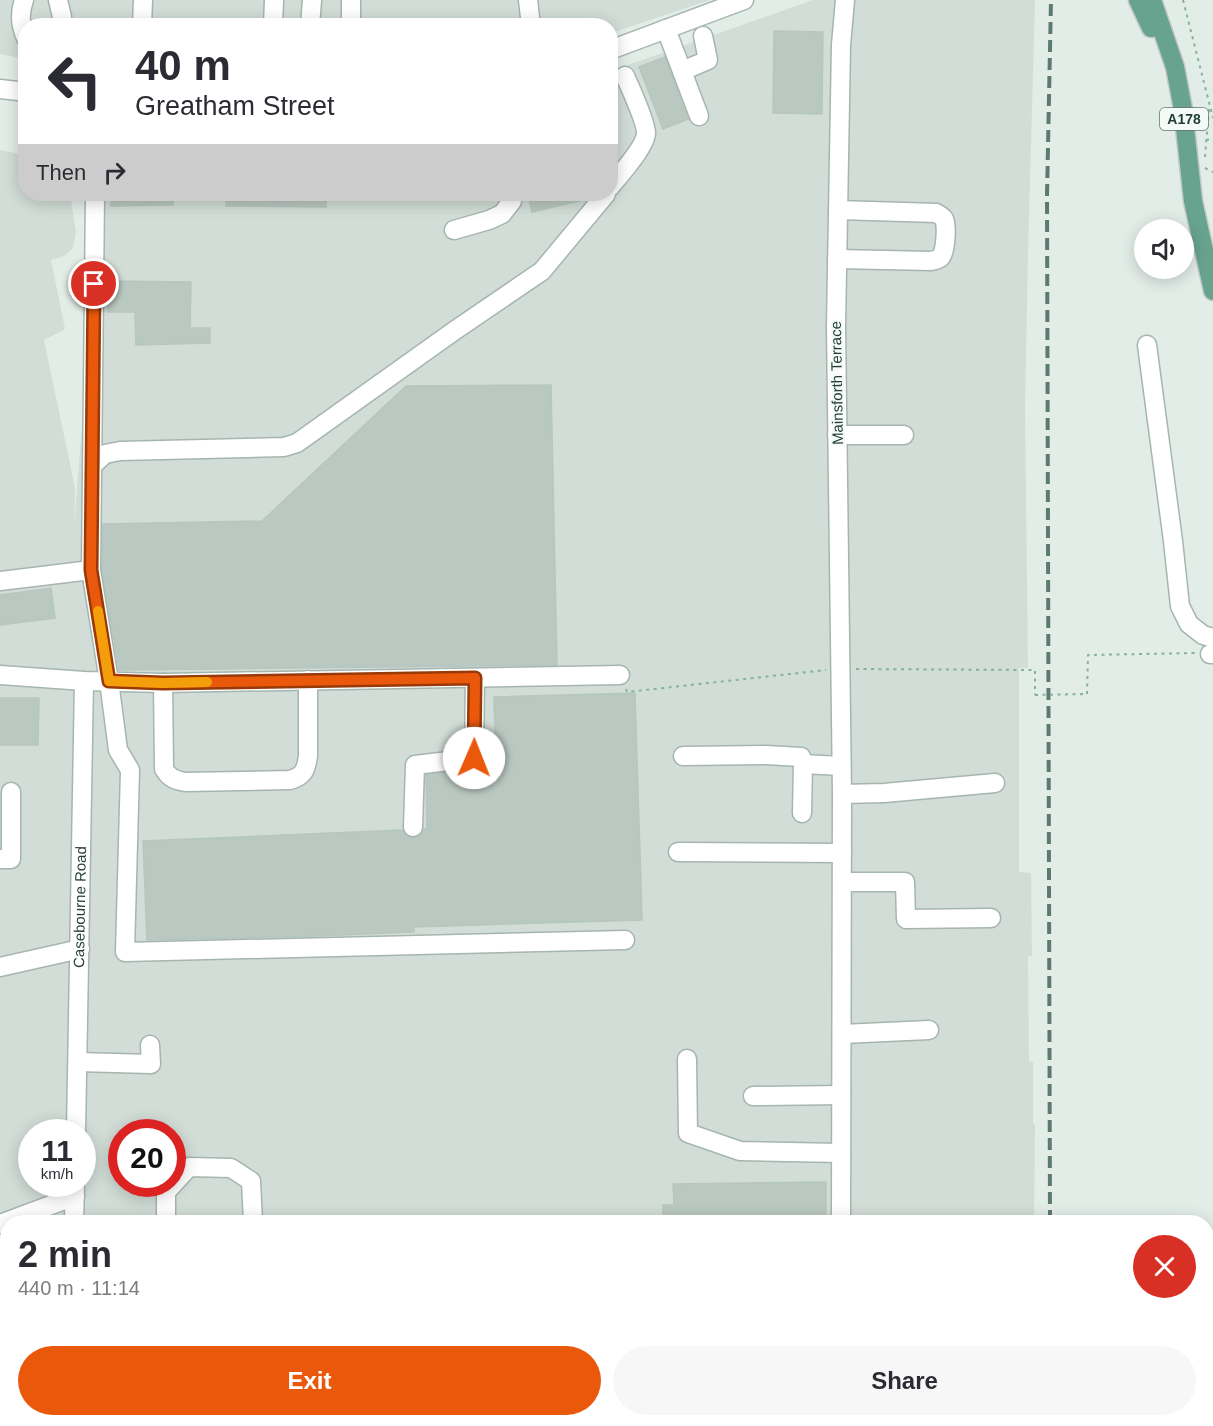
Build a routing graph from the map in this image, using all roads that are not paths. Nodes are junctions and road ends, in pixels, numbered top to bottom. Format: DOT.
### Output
graph roads {
  1 [pos="24,0"];
  2 [pos="58,0"];
  3 [pos="143,0"];
  4 [pos="274,0"];
  5 [pos="312,0"];
  6 [pos="351,0"];
  7 [pos="528,0"];
  8 [pos="744,0"];
  9 [pos="845,0"];
  10 [pos="1138,0"];
  11 [pos="1152,0"];
  12 [pos="20,18"];
  13 [pos="62,18"];
  14 [pos="142,18"];
  15 [pos="273,18"];
  16 [pos="310,18"];
  17 [pos="351,18"];
  18 [pos="530,18"];
  19 [pos="666,29"];
  20 [pos="703,36"];
  21 [pos="618,47"];
  22 [pos="682,71"];
  23 [pos="1171,71"];
  24 [pos="626,76"];
  25 [pos="0,89"];
  26 [pos="18,91"];
  27 [pos="699,116"];
  28 [pos="618,176"];
  29 [pos="94,201"];
  30 [pos="512,201"];
  31 [pos="600,201"];
  32 [pos="838,210"];
  33 [pos="454,230"];
  34 [pos="837,259"];
  35 [pos="1213,291"];
  36 [pos="1147,345"];
  37 [pos="837,435"];
  38 [pos="904,435"];
  39 [pos="92,466"];
  40 [pos="91,570"];
  41 [pos="0,581"];
  42 [pos="1212,649"];
  43 [pos="0,675"];
  44 [pos="620,675"];
  45 [pos="475,678"];
  46 [pos="308,680"];
  47 [pos="84,681"];
  48 [pos="109,681"];
  49 [pos="163,683"];
  50 [pos="682,756"];
  51 [pos="803,765"];
  52 [pos="841,766"];
  53 [pos="995,783"];
  54 [pos="11,792"];
  55 [pos="842,794"];
  56 [pos="802,813"];
  57 [pos="413,827"];
  58 [pos="678,852"];
  59 [pos="842,853"];
  60 [pos="0,859"];
  61 [pos="842,882"];
  62 [pos="991,918"];
  63 [pos="625,940"];
  64 [pos="80,949"];
  65 [pos="0,967"];
  66 [pos="929,1030"];
  67 [pos="842,1034"];
  68 [pos="150,1045"];
  69 [pos="687,1059"];
  70 [pos="78,1062"];
  71 [pos="753,1095"];
  72 [pos="841,1095"];
  73 [pos="76,1119"];
  74 [pos="841,1152"];
  75 [pos="60,1197"];
  76 [pos="75,1197"];
  77 [pos="20,1215"];
  78 [pos="74,1215"];
  79 [pos="166,1215"];
  80 [pos="253,1215"];
  81 [pos="841,1215"];
  1 -- 12 [label="street"];
  2 -- 13 [label="street"];
  3 -- 14 [label="street"];
  4 -- 15 [label="street"];
  5 -- 16 [label="street"];
  6 -- 17 [label="street"];
  7 -- 18 [label="street"];
  8 -- 19 [label="street"];
  9 -- 32 [label="street, Mainsforth Terrace"];
  10 -- 23 [label="main road, A178"];
  11 -- 23 [label="main road, A178"];
  19 -- 21 [label="street"];
  19 -- 22 [label="street"];
  20 -- 22 [label="street"];
  22 -- 27 [label="street"];
  23 -- 35 [label="main road, A178"];
  24 -- 28 [label="street"];
  25 -- 26 [label="street"];
  29 -- 39 [label="street"];
  30 -- 33 [label="street"];
  31 -- 39 [label="street"];
  32 -- 34 [label="street, Mainsforth Terrace"];
  32 -- 34 [label="street"];
  34 -- 37 [label="street, Mainsforth Terrace"];
  36 -- 42 [label="street"];
  37 -- 38 [label="street"];
  37 -- 52 [label="street, Mainsforth Terrace"];
  39 -- 40 [label="street"];
  40 -- 41 [label="street"];
  40 -- 48 [label="street"];
  43 -- 47 [label="street"];
  44 -- 45 [label="street"];
  45 -- 46 [label="street"];
  45 -- 57 [label="street"];
  46 -- 49 [label="street"];
  46 -- 49 [label="street"];
  47 -- 48 [label="street"];
  47 -- 64 [label="street, Casebourne Road"];
  48 -- 49 [label="street"];
  48 -- 63 [label="street"];
  50 -- 51 [label="street"];
  51 -- 52 [label="street"];
  51 -- 56 [label="street"];
  52 -- 55 [label="street, Mainsforth Terrace"];
  53 -- 55 [label="street"];
  54 -- 60 [label="street"];
  55 -- 59 [label="street, Mainsforth Terrace"];
  58 -- 59 [label="street"];
  59 -- 61 [label="street, Mainsforth Terrace"];
  61 -- 62 [label="street"];
  61 -- 67 [label="street, Mainsforth Terrace"];
  64 -- 65 [label="street"];
  64 -- 70 [label="street, Casebourne Road"];
  66 -- 67 [label="street"];
  67 -- 72 [label="street, Mainsforth Terrace"];
  68 -- 70 [label="street"];
  69 -- 74 [label="street"];
  70 -- 73 [label="street, Casebourne Road"];
  71 -- 72 [label="street"];
  72 -- 74 [label="street, Mainsforth Terrace"];
  74 -- 81 [label="street, Mainsforth Terrace"];
  75 -- 77 [label="street"];
  76 -- 78 [label="street"];
  79 -- 80 [label="street"];
}
